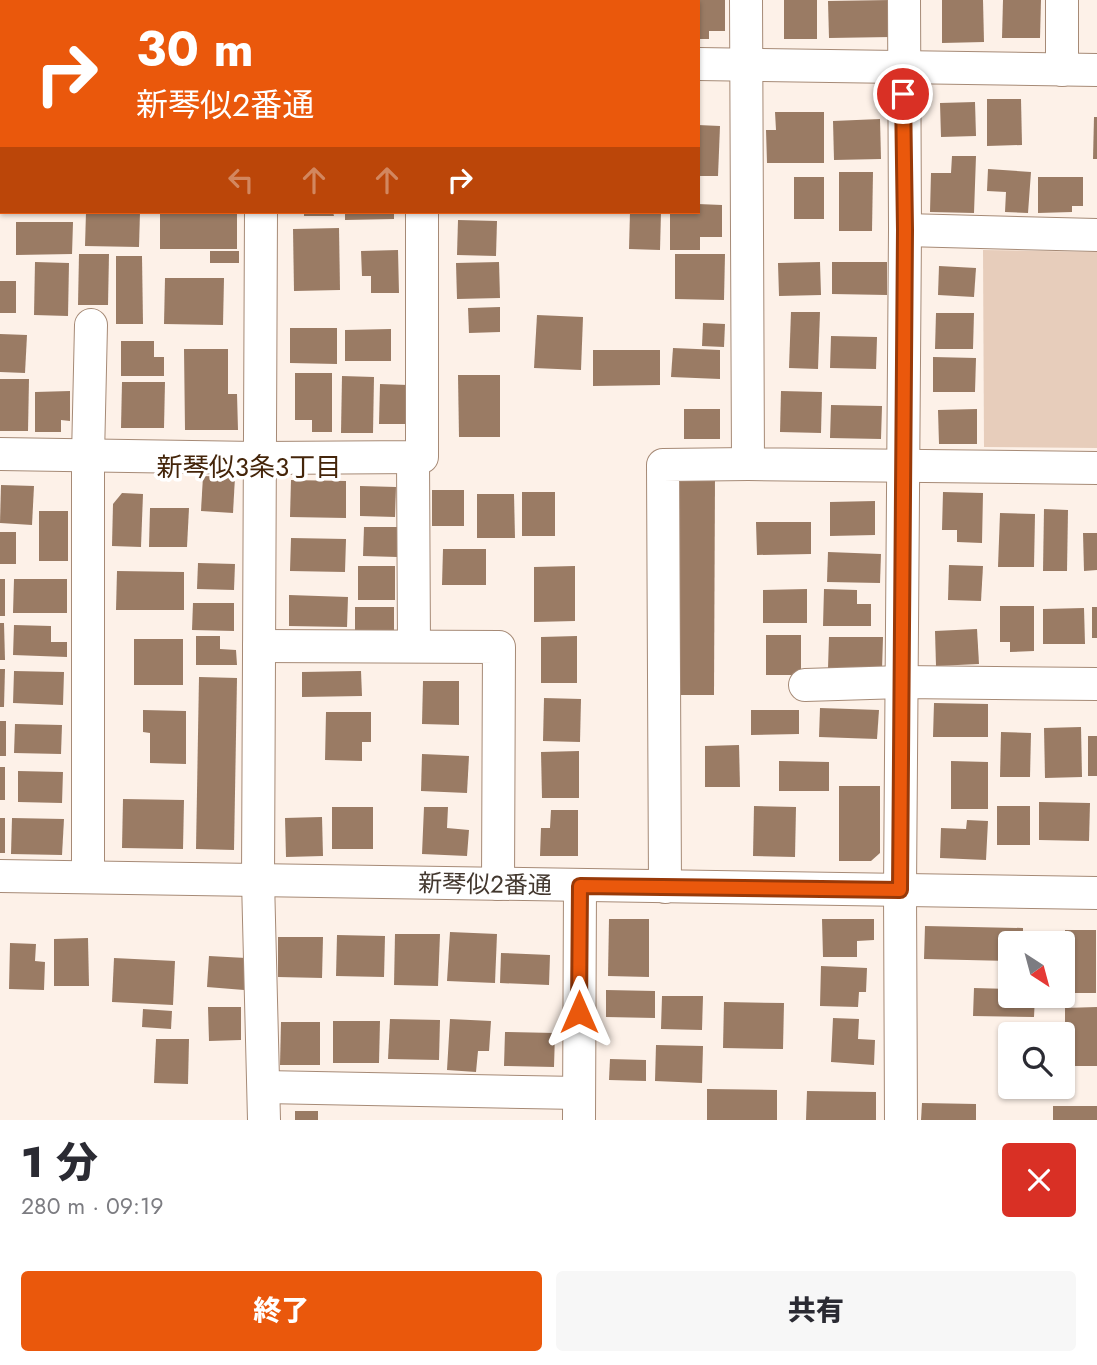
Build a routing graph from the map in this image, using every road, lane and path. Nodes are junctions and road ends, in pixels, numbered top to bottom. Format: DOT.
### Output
graph roads {
  1 [pos="746,0"];
  2 [pos="904,0"];
  3 [pos="1062,0"];
  4 [pos="700,64"];
  5 [pos="746,65"];
  6 [pos="902,67"];
  7 [pos="1062,70"];
  8 [pos="1097,70"];
  9 [pos="261,214"];
  10 [pos="422,214"];
  11 [pos="905,230"];
  12 [pos="1097,235"];
  13 [pos="91,325"];
  14 [pos="0,454"];
  15 [pos="88,456"];
  16 [pos="413,457"];
  17 [pos="261,458"];
  18 [pos="748,464"];
  19 [pos="903,464"];
  20 [pos="1097,468"];
  21 [pos="259,646"];
  22 [pos="414,646"];
  23 [pos="902,682"];
  24 [pos="1097,684"];
  25 [pos="805,685"];
  26 [pos="0,876"];
  27 [pos="88,877"];
  28 [pos="258,880"];
  29 [pos="498,884"];
  30 [pos="580,886"];
  31 [pos="665,887"];
  32 [pos="900,890"];
  33 [pos="1097,893"];
  34 [pos="264,1087"];
  35 [pos="579,1106"];
  36 [pos="264,1120"];
  37 [pos="901,1120"];
  1 -- 5 [label="street"];
  2 -- 6 [label="street"];
  3 -- 7 [label="street"];
  4 -- 5 [label="street"];
  5 -- 6 [label="street"];
  5 -- 18 [label="street"];
  6 -- 7 [label="street"];
  6 -- 11 [label="street"];
  7 -- 8 [label="street"];
  9 -- 17 [label="street"];
  10 -- 16 [label="street"];
  11 -- 12 [label="street"];
  11 -- 19 [label="street"];
  13 -- 15 [label="street"];
  14 -- 15 [label="street"];
  15 -- 17 [label="street"];
  15 -- 27 [label="street"];
  16 -- 17 [label="street"];
  16 -- 22 [label="street"];
  17 -- 21 [label="street"];
  18 -- 19 [label="street"];
  18 -- 31 [label="street"];
  19 -- 20 [label="street"];
  19 -- 23 [label="street"];
  21 -- 22 [label="street"];
  21 -- 28 [label="street"];
  22 -- 29 [label="street"];
  23 -- 24 [label="street"];
  23 -- 25 [label="street"];
  23 -- 32 [label="street"];
  26 -- 27 [label="street, 新琴似2番通"];
  27 -- 28 [label="street, 新琴似2番通"];
  28 -- 29 [label="street, 新琴似2番通"];
  28 -- 34 [label="street"];
  29 -- 30 [label="street, 新琴似2番通"];
  30 -- 31 [label="street, 新琴似2番通"];
  30 -- 35 [label="street"];
  31 -- 32 [label="street, 新琴似2番通"];
  32 -- 33 [label="street, 新琴似2番通"];
  32 -- 37 [label="street"];
  34 -- 35 [label="street"];
  34 -- 36 [label="street"];
}
